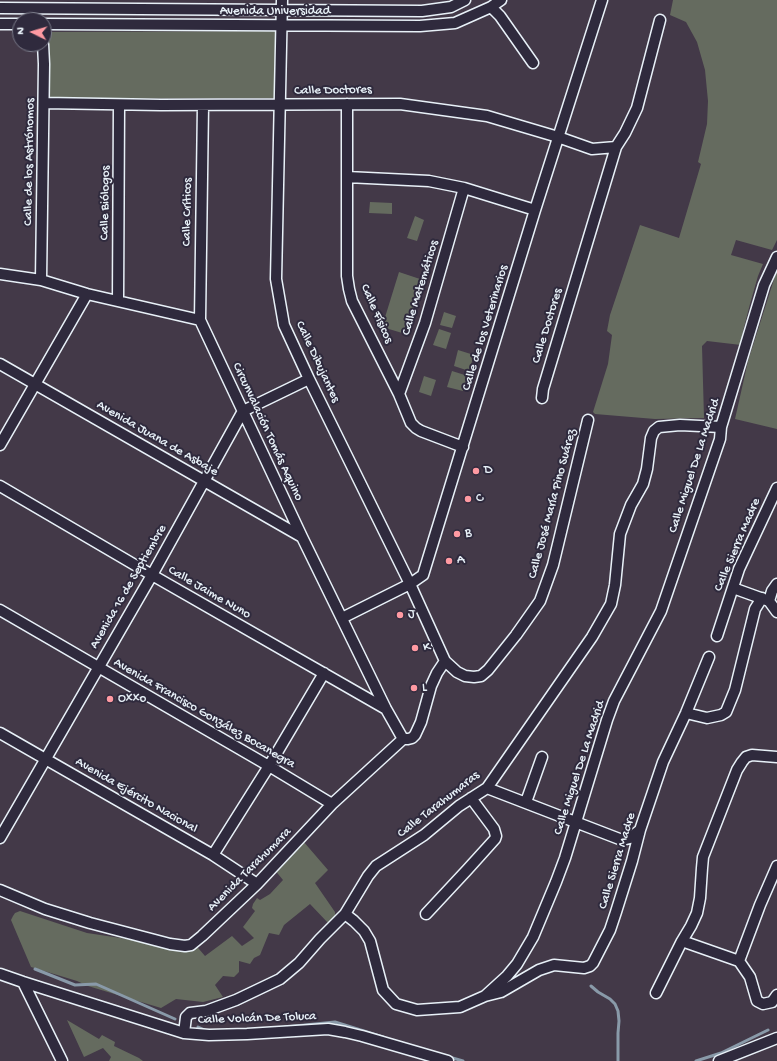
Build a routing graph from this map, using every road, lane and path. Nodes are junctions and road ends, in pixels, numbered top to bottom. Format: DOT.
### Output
graph roads {
  1 [pos="465,0"];
  2 [pos="501,0"];
  3 [pos="602,0"];
  4 [pos="36,4"];
  5 [pos="282,5"];
  6 [pos="491,7"];
  7 [pos="0,8"];
  8 [pos="660,20"];
  9 [pos="0,24"];
  10 [pos="12,24"];
  11 [pos="52,24"];
  12 [pos="281,26"];
  13 [pos="43,52"];
  14 [pos="533,63"];
  15 [pos="44,103"];
  16 [pos="347,104"];
  17 [pos="120,105"];
  18 [pos="203,105"];
  19 [pos="280,105"];
  20 [pos="558,137"];
  21 [pos="616,147"];
  22 [pos="347,177"];
  23 [pos="464,188"];
  24 [pos="535,210"];
  25 [pos="777,257"];
  26 [pos="0,274"];
  27 [pos="41,280"];
  28 [pos="86,294"];
  29 [pos="118,302"];
  30 [pos="200,320"];
  31 [pos="0,364"];
  32 [pos="309,379"];
  33 [pos="35,384"];
  34 [pos="399,394"];
  35 [pos="542,398"];
  36 [pos="243,411"];
  37 [pos="588,420"];
  38 [pos="721,427"];
  39 [pos="0,445"];
  40 [pos="463,447"];
  41 [pos="204,481"];
  42 [pos="0,486"];
  43 [pos="777,488"];
  44 [pos="302,537"];
  45 [pos="152,575"];
  46 [pos="410,584"];
  47 [pos="777,584"];
  48 [pos="733,588"];
  49 [pos="766,599"];
  50 [pos="0,610"];
  51 [pos="777,612"];
  52 [pos="342,618"];
  53 [pos="717,636"];
  54 [pos="709,657"];
  55 [pos="445,661"];
  56 [pos="98,667"];
  57 [pos="324,673"];
  58 [pos="386,709"];
  59 [pos="686,713"];
  60 [pos="0,733"];
  61 [pos="403,739"];
  62 [pos="542,757"];
  63 [pos="777,757"];
  64 [pos="45,759"];
  65 [pos="269,766"];
  66 [pos="487,788"];
  67 [pos="471,798"];
  68 [pos="526,802"];
  69 [pos="332,804"];
  70 [pos="576,822"];
  71 [pos="640,830"];
  72 [pos="0,838"];
  73 [pos="213,855"];
  74 [pos="777,866"];
  75 [pos="258,884"];
  76 [pos="0,890"];
  77 [pos="345,914"];
  78 [pos="426,914"];
  79 [pos="682,941"];
  80 [pos="739,961"];
  81 [pos="0,974"];
  82 [pos="23,982"];
  83 [pos="656,993"];
  84 [pos="777,995"];
  85 [pos="485,996"];
  86 [pos="184,1032"];
  87 [pos="777,1038"];
  88 [pos="62,1061"];
  89 [pos="448,1061"];
  90 [pos="719,1061"];
  1 -- 5 [label="street, Avenida Universidad"];
  2 -- 6 [label="street, Avenida Universidad"];
  3 -- 20 [label="street, Calle de los Veterinarios"];
  4 -- 5 [label="street, Avenida Universidad"];
  4 -- 7 [label="street, Avenida Universidad"];
  5 -- 12 [label="street, Calle Dibujantes"];
  6 -- 12 [label="street, Avenida Universidad"];
  6 -- 14 [label="street"];
  8 -- 21 [label="street, Calle Doctores"];
  9 -- 10 [label="street"];
  11 -- 12 [label="street, Avenida Universidad"];
  12 -- 19 [label="street, Calle Dibujantes"];
  13 -- 15 [label="street, Calle de los Astrónomos"];
  15 -- 17 [label="street, Calle Doctores"];
  15 -- 27 [label="street, Calle de los Astrónomos"];
  16 -- 19 [label="street, Calle Doctores"];
  16 -- 20 [label="street, Calle Doctores"];
  16 -- 22 [label="street, Calle Físicos"];
  17 -- 18 [label="street, Calle Doctores"];
  17 -- 29 [label="street, Calle Biólogos"];
  18 -- 19 [label="street, Calle Doctores"];
  18 -- 30 [label="street, Calle Críticos"];
  19 -- 32 [label="street, Calle Dibujantes"];
  20 -- 21 [label="street, Calle Doctores"];
  20 -- 24 [label="street, Calle de los Veterinarios"];
  21 -- 35 [label="street, Calle Doctores"];
  22 -- 23 [label="street"];
  22 -- 34 [label="street, Calle Físicos"];
  23 -- 24 [label="street"];
  23 -- 34 [label="street, Calle Matemáticos"];
  24 -- 40 [label="street, Calle de los Veterinarios"];
  25 -- 38 [label="street, Calle Miguel De La Madrid"];
  26 -- 27 [label="street"];
  27 -- 28 [label="street"];
  28 -- 29 [label="street"];
  28 -- 33 [label="street"];
  29 -- 30 [label="street"];
  30 -- 36 [label="street, Circunvalación Tomás Aquino"];
  31 -- 33 [label="street, Avenida Juana de Asbaje"];
  32 -- 36 [label="street"];
  32 -- 46 [label="street, Calle Dibujantes"];
  33 -- 39 [label="street"];
  33 -- 41 [label="street, Avenida Juana de Asbaje"];
  34 -- 40 [label="street, Calle Físicos"];
  36 -- 41 [label="street, Avenida 16 de Septiembre"];
  36 -- 44 [label="street, Circunvalación Tomás Aquino"];
  37 -- 55 [label="street, Calle José María Pino Suárez"];
  38 -- 66 [label="street, Calle Tarahumaras"];
  38 -- 70 [label="street, Calle Miguel De La Madrid"];
  40 -- 46 [label="street, Calle de los Veterinarios"];
  41 -- 44 [label="street, Avenida Juana de Asbaje"];
  41 -- 45 [label="street, Avenida 16 de Septiembre"];
  42 -- 45 [label="street, Calle Jaime Nuno"];
  43 -- 48 [label="street, Calle Sierra Madre"];
  44 -- 52 [label="street, Circunvalación Tomás Aquino"];
  45 -- 56 [label="street, Avenida 16 de Septiembre"];
  45 -- 57 [label="street, Calle Jaime Nuno"];
  46 -- 52 [label="street, Calle de los Veterinarios"];
  46 -- 55 [label="street, Calle Dibujantes"];
  47 -- 49 [label="street"];
  48 -- 49 [label="street"];
  48 -- 53 [label="street, Calle Sierra Madre"];
  49 -- 51 [label="street"];
  49 -- 59 [label="street"];
  50 -- 56 [label="street, Avenida Francisco González Bocanegra"];
  52 -- 58 [label="street, Circunvalación Tomás Aquino"];
  54 -- 59 [label="street, Calle Sierra Madre"];
  55 -- 61 [label="street, Avenida Tarahumara"];
  56 -- 64 [label="street, Avenida 16 de Septiembre"];
  56 -- 65 [label="street, Avenida Francisco González Bocanegra"];
  57 -- 58 [label="street, Calle Jaime Nuno"];
  57 -- 65 [label="street"];
  58 -- 61 [label="street, Circunvalación Tomás Aquino"];
  59 -- 71 [label="street, Calle Sierra Madre"];
  60 -- 64 [label="street, Avenida Ejército Nacional"];
  61 -- 69 [label="street, Avenida Tarahumara"];
  62 -- 68 [label="street"];
  63 -- 79 [label="street"];
  64 -- 72 [label="street, Avenida 16 de Septiembre"];
  64 -- 73 [label="street, Avenida Ejército Nacional"];
  65 -- 69 [label="street, Avenida Francisco González Bocanegra"];
  65 -- 73 [label="street"];
  66 -- 67 [label="street, Calle Tarahumaras"];
  66 -- 68 [label="street"];
  67 -- 77 [label="street, Calle Tarahumaras"];
  67 -- 78 [label="street"];
  68 -- 70 [label="street"];
  69 -- 75 [label="street, Avenida Tarahumara"];
  70 -- 71 [label="street"];
  70 -- 85 [label="street, Calle Miguel De La Madrid"];
  71 -- 85 [label="street, Calle Sierra Madre"];
  73 -- 75 [label="street, Avenida Ejército Nacional"];
  74 -- 80 [label="street"];
  75 -- 76 [label="street, Avenida Tarahumara"];
  77 -- 85 [label="street, Calle Miguel De La Madrid"];
  77 -- 86 [label="street, Calle Tarahumaras"];
  79 -- 80 [label="street"];
  79 -- 83 [label="street"];
  80 -- 84 [label="street"];
  81 -- 82 [label="street, Calle Volcán De Toluca"];
  82 -- 86 [label="street, Calle Volcán De Toluca"];
  82 -- 88 [label="street"];
  86 -- 89 [label="street, Calle Volcán De Toluca"];
  87 -- 90 [label="street"];
}
